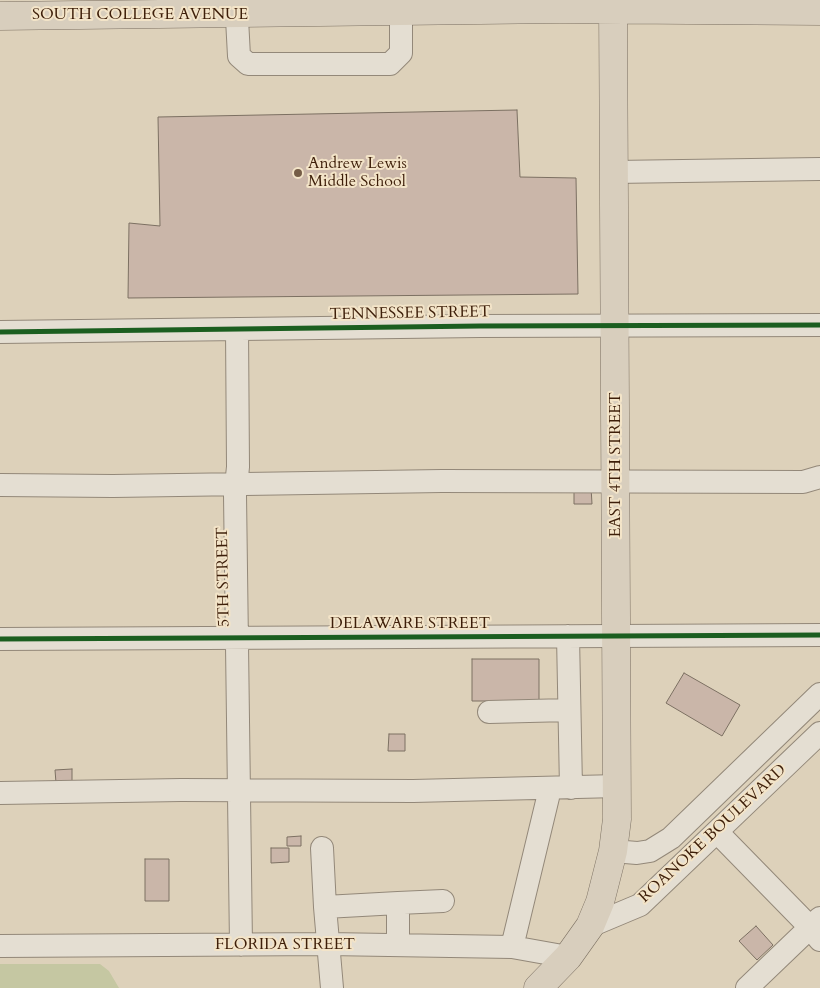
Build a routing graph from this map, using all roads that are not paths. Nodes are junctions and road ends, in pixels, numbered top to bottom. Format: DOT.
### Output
graph roads {
  1 [pos="613,5"];
  2 [pos="236,7"];
  3 [pos="820,11"];
  4 [pos="401,12"];
  5 [pos="0,16"];
  6 [pos="820,168"];
  7 [pos="614,172"];
  8 [pos="820,325"];
  9 [pos="615,326"];
  10 [pos="237,329"];
  11 [pos="0,332"];
  12 [pos="820,477"];
  13 [pos="616,481"];
  14 [pos="237,484"];
  15 [pos="0,485"];
  16 [pos="617,635"];
  17 [pos="820,635"];
  18 [pos="568,636"];
  19 [pos="238,637"];
  20 [pos="0,639"];
  21 [pos="820,694"];
  22 [pos="569,710"];
  23 [pos="489,712"];
  24 [pos="820,733"];
  25 [pos="618,786"];
  26 [pos="561,788"];
  27 [pos="240,790"];
  28 [pos="0,793"];
  29 [pos="717,832"];
  30 [pos="322,848"];
  31 [pos="613,851"];
  32 [pos="443,901"];
  33 [pos="398,903"];
  34 [pos="325,907"];
  35 [pos="590,926"];
  36 [pos="817,929"];
  37 [pos="328,944"];
  38 [pos="242,945"];
  39 [pos="398,945"];
  40 [pos="0,946"];
  41 [pos="512,947"];
  42 [pos="568,957"];
  43 [pos="332,988"];
  44 [pos="538,988"];
  45 [pos="747,988"];
  1 -- 3 [label="main road, SOUTH COLLEGE AVENUE"];
  1 -- 4 [label="main road, SOUTH COLLEGE AVENUE"];
  1 -- 7 [label="main road, EAST 4TH STREET"];
  2 -- 4 [label="main road, SOUTH COLLEGE AVENUE"];
  2 -- 4 [label="street"];
  2 -- 5 [label="main road, SOUTH COLLEGE AVENUE"];
  6 -- 7 [label="street"];
  7 -- 9 [label="main road, EAST 4TH STREET"];
  8 -- 9 [label="street, TENNESSEE STREET"];
  9 -- 10 [label="street, TENNESSEE STREET"];
  9 -- 13 [label="main road, EAST 4TH STREET"];
  10 -- 11 [label="street, TENNESSEE STREET"];
  10 -- 14 [label="street, 5TH STREET"];
  12 -- 13 [label="street"];
  13 -- 14 [label="street"];
  13 -- 16 [label="main road, EAST 4TH STREET"];
  14 -- 15 [label="street"];
  14 -- 19 [label="street, 5TH STREET"];
  16 -- 17 [label="street, DELAWARE STREET"];
  16 -- 18 [label="street, DELAWARE STREET"];
  16 -- 25 [label="main road, EAST 4TH STREET"];
  18 -- 19 [label="street, DELAWARE STREET"];
  18 -- 22 [label="street"];
  19 -- 20 [label="street, DELAWARE STREET"];
  19 -- 27 [label="street, 5TH STREET"];
  21 -- 31 [label="street, ROANOKE BOULEVARD"];
  22 -- 23 [label="street"];
  22 -- 26 [label="street"];
  24 -- 29 [label="street, ROANOKE BOULEVARD"];
  25 -- 26 [label="street"];
  25 -- 31 [label="main road, EAST 4TH STREET"];
  26 -- 27 [label="street"];
  26 -- 41 [label="street"];
  27 -- 28 [label="street"];
  27 -- 38 [label="street, 5TH STREET"];
  29 -- 35 [label="street, ROANOKE BOULEVARD"];
  29 -- 36 [label="street"];
  30 -- 34 [label="street"];
  31 -- 35 [label="main road, EAST 4TH STREET"];
  32 -- 33 [label="street"];
  33 -- 34 [label="street"];
  33 -- 39 [label="street"];
  34 -- 37 [label="street"];
  35 -- 42 [label="main road"];
  36 -- 45 [label="street"];
  37 -- 38 [label="street, FLORIDA STREET"];
  37 -- 39 [label="street, FLORIDA STREET"];
  37 -- 43 [label="street"];
  38 -- 40 [label="street, FLORIDA STREET"];
  39 -- 41 [label="street, FLORIDA STREET"];
  41 -- 42 [label="street, FLORIDA STREET"];
  42 -- 44 [label="main road"];
}
